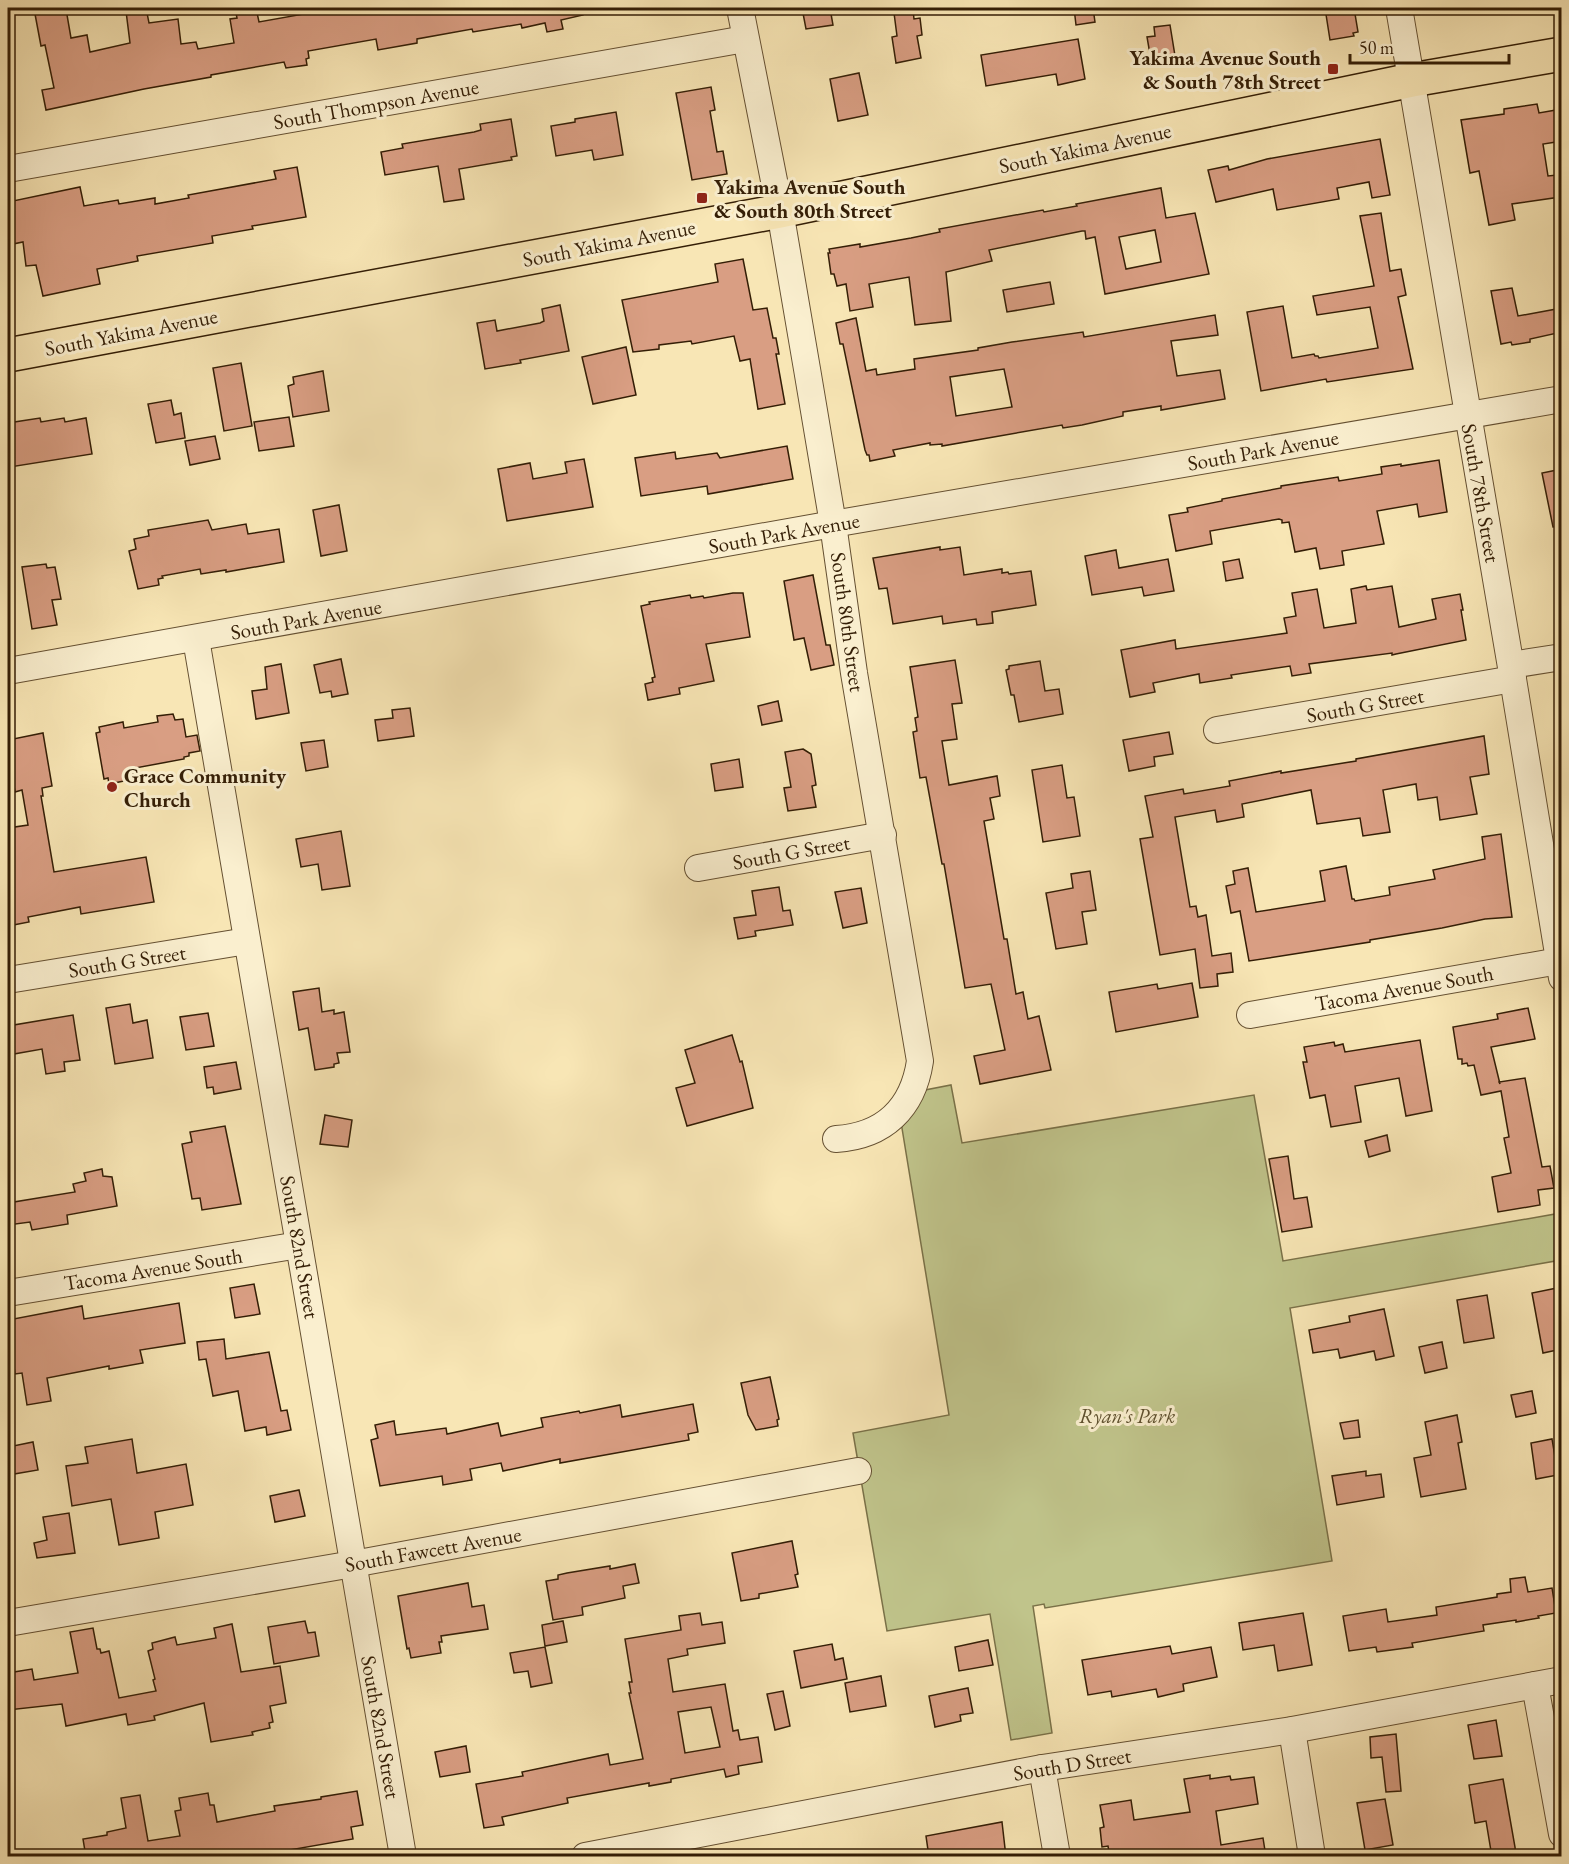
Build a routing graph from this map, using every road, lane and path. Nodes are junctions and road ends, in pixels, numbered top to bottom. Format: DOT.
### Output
graph roads {
  1 [pos="740,8"];
  2 [pos="1399,8"];
  3 [pos="745,39"];
  4 [pos="1562,54"];
  5 [pos="1412,80"];
  6 [pos="8,170"];
  7 [pos="780,212"];
  8 [pos="8,355"];
  9 [pos="1562,399"];
  10 [pos="1467,415"];
  11 [pos="833,524"];
  12 [pos="196,639"];
  13 [pos="1562,657"];
  14 [pos="8,667"];
  15 [pos="1512,672"];
  16 [pos="1217,730"];
  17 [pos="883,835"];
  18 [pos="698,868"];
  19 [pos="1557,921"];
  20 [pos="247,941"];
  21 [pos="1560,969"];
  22 [pos="8,980"];
  23 [pos="1250,1016"];
  24 [pos="836,1139"];
  25 [pos="299,1245"];
  26 [pos="8,1293"];
  27 [pos="858,1471"];
  28 [pos="353,1564"];
  29 [pos="8,1623"];
  30 [pos="1562,1680"];
  31 [pos="1535,1685"];
  32 [pos="1292,1730"];
  33 [pos="1042,1768"];
  34 [pos="1562,1834"];
  35 [pos="403,1857"];
  36 [pos="585,1857"];
  37 [pos="1058,1857"];
  38 [pos="1312,1857"];
  1 -- 3 [label="street, South 80th Street"];
  2 -- 5 [label="street, South 78th Street"];
  3 -- 6 [label="street, South Thompson Avenue"];
  3 -- 7 [label="street, South 80th Street"];
  4 -- 5 [label="main road, South Yakima Avenue"];
  5 -- 7 [label="main road, South Yakima Avenue"];
  5 -- 10 [label="street, South 78th Street"];
  7 -- 8 [label="main road, South Yakima Avenue"];
  7 -- 11 [label="street, South 80th Street"];
  9 -- 10 [label="street, South Park Avenue"];
  10 -- 11 [label="street, South Park Avenue"];
  10 -- 15 [label="street, South 78th Street"];
  11 -- 12 [label="street, South Park Avenue"];
  11 -- 17 [label="street, South 80th Street"];
  12 -- 14 [label="street, South Park Avenue"];
  12 -- 20 [label="street, South 82nd Street"];
  13 -- 15 [label="street, South G Street"];
  15 -- 16 [label="street, South G Street"];
  15 -- 19 [label="street, South 78th Street"];
  17 -- 18 [label="street, South G Street"];
  17 -- 24 [label="street, South 80th Street"];
  19 -- 21 [label="street, South 78th Street"];
  20 -- 22 [label="street, South G Street"];
  20 -- 25 [label="street, South 82nd Street"];
  21 -- 23 [label="street, Tacoma Avenue South"];
  25 -- 26 [label="street, Tacoma Avenue South"];
  25 -- 28 [label="street, South 82nd Street"];
  27 -- 28 [label="street, South Fawcett Avenue"];
  28 -- 29 [label="street, South Fawcett Avenue"];
  28 -- 35 [label="street, South 82nd Street"];
  30 -- 31 [label="street, South D Street"];
  31 -- 32 [label="street, South D Street"];
  31 -- 34 [label="street"];
  32 -- 33 [label="street, South D Street"];
  32 -- 38 [label="street"];
  33 -- 36 [label="street, South D Street"];
  33 -- 37 [label="street"];
}
